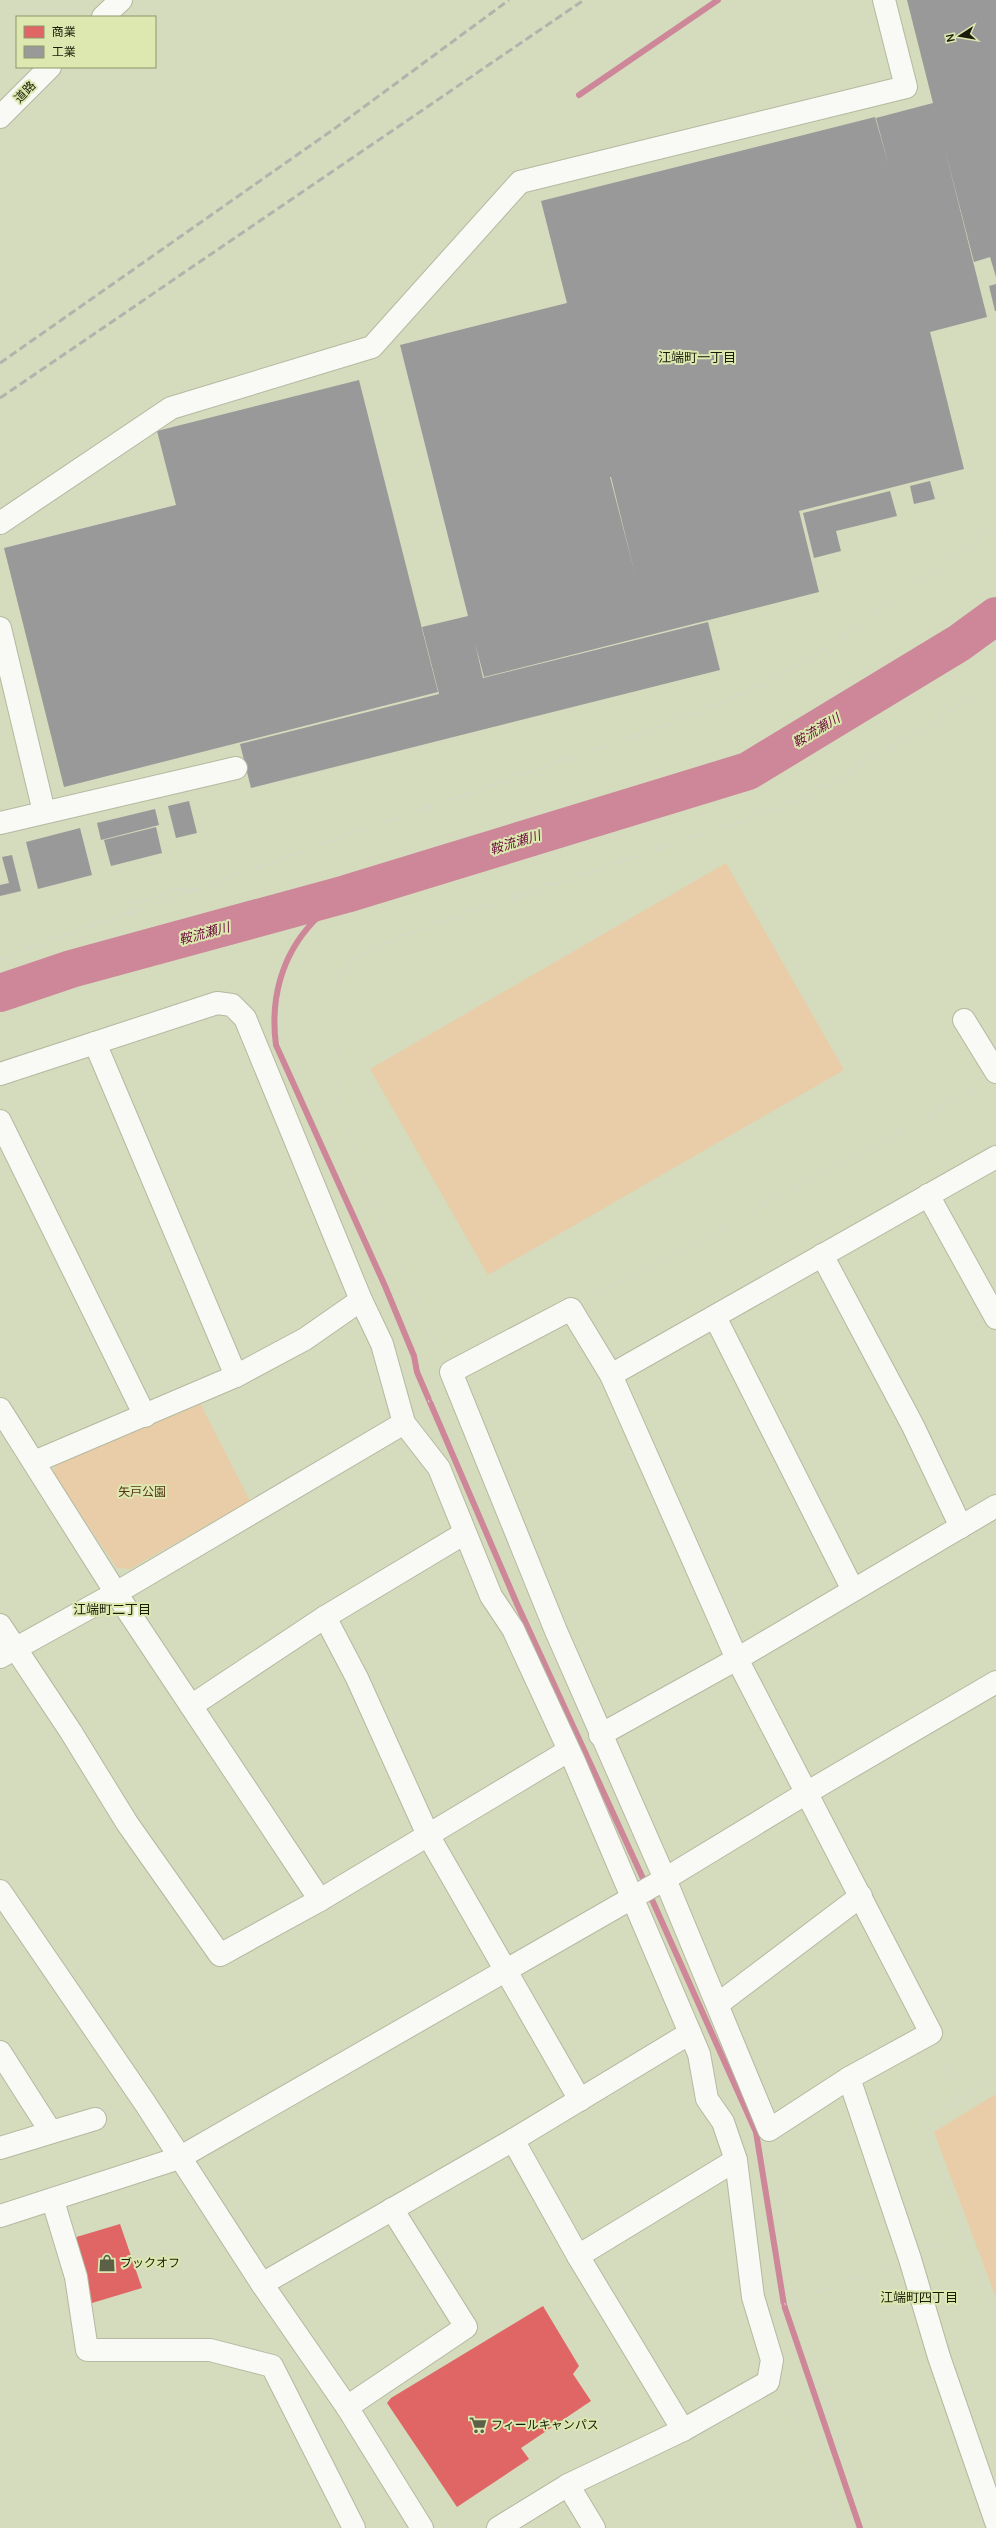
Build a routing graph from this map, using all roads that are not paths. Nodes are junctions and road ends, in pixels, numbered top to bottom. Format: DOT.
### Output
graph roads {
  1 [pos="121,0"];
  2 [pos="884,0"];
  3 [pos="104,16"];
  4 [pos="49,68"];
  5 [pos="0,117"];
  6 [pos="0,523"];
  7 [pos="0,628"];
  8 [pos="236,768"];
  9 [pos="44,812"];
  10 [pos="0,823"];
  11 [pos="964,1020"];
  12 [pos="96,1043"];
  13 [pos="0,1074"];
  14 [pos="989,1080"];
  15 [pos="0,1121"];
  16 [pos="996,1158"];
  17 [pos="928,1196"];
  18 [pos="822,1255"];
  19 [pos="361,1300"];
  20 [pos="715,1317"];
  21 [pos="996,1318"];
  22 [pos="611,1375"];
  23 [pos="236,1376"];
  24 [pos="0,1408"];
  25 [pos="145,1416"];
  26 [pos="404,1423"];
  27 [pos="34,1462"];
  28 [pos="996,1506"];
  29 [pos="961,1527"];
  30 [pos="465,1533"];
  31 [pos="853,1590"];
  32 [pos="116,1593"];
  33 [pos="325,1617"];
  34 [pos="0,1625"];
  35 [pos="8,1653"];
  36 [pos="737,1659"];
  37 [pos="996,1682"];
  38 [pos="191,1706"];
  39 [pos="600,1735"];
  40 [pos="568,1751"];
  41 [pos="808,1792"];
  42 [pos="428,1835"];
  43 [pos="662,1880"];
  44 [pos="0,1891"];
  45 [pos="862,1896"];
  46 [pos="633,1897"];
  47 [pos="320,1900"];
  48 [pos="506,1969"];
  49 [pos="718,2004"];
  50 [pos="690,2033"];
  51 [pos="0,2052"];
  52 [pos="849,2078"];
  53 [pos="580,2100"];
  54 [pos="513,2140"];
  55 [pos="0,2148"];
  56 [pos="179,2158"];
  57 [pos="736,2160"];
  58 [pos="53,2201"];
  59 [pos="392,2209"];
  60 [pos="0,2216"];
  61 [pos="578,2256"];
  62 [pos="262,2284"];
  63 [pos="347,2407"];
  64 [pos="683,2430"];
  65 [pos="568,2485"];
  66 [pos="996,2522"];
  67 [pos="354,2528"];
  68 [pos="422,2528"];
  69 [pos="498,2528"];
  70 [pos="594,2528"];
  1 -- 3 [label="street"];
  2 -- 6 [label="street"];
  4 -- 5 [label="street, 道路"];
  7 -- 9 [label="street"];
  8 -- 9 [label="street"];
  9 -- 10 [label="street"];
  11 -- 14 [label="street"];
  12 -- 13 [label="street"];
  12 -- 19 [label="street"];
  12 -- 23 [label="street"];
  15 -- 25 [label="street"];
  16 -- 17 [label="street"];
  17 -- 18 [label="street"];
  17 -- 21 [label="street"];
  18 -- 20 [label="street"];
  18 -- 29 [label="street"];
  19 -- 23 [label="street"];
  19 -- 26 [label="street"];
  20 -- 22 [label="street"];
  20 -- 31 [label="street"];
  22 -- 36 [label="street"];
  22 -- 39 [label="street"];
  23 -- 25 [label="street"];
  24 -- 27 [label="street"];
  25 -- 27 [label="street"];
  26 -- 30 [label="street"];
  26 -- 32 [label="street"];
  27 -- 32 [label="street"];
  28 -- 29 [label="street"];
  29 -- 31 [label="street"];
  30 -- 33 [label="street"];
  30 -- 40 [label="street"];
  31 -- 36 [label="street"];
  32 -- 35 [label="street"];
  32 -- 38 [label="street"];
  33 -- 38 [label="street"];
  33 -- 42 [label="street"];
  34 -- 35 [label="street"];
  35 -- 47 [label="street"];
  36 -- 39 [label="street"];
  36 -- 41 [label="street"];
  37 -- 41 [label="street"];
  38 -- 47 [label="street"];
  39 -- 43 [label="street"];
  40 -- 42 [label="street"];
  40 -- 46 [label="street"];
  41 -- 43 [label="street"];
  41 -- 45 [label="street"];
  42 -- 47 [label="street"];
  42 -- 48 [label="street"];
  43 -- 46 [label="street"];
  43 -- 49 [label="street"];
  44 -- 56 [label="street"];
  45 -- 49 [label="street"];
  45 -- 52 [label="street"];
  46 -- 48 [label="street"];
  46 -- 50 [label="street"];
  48 -- 53 [label="street"];
  48 -- 56 [label="street"];
  49 -- 52 [label="street"];
  50 -- 53 [label="street"];
  50 -- 57 [label="street"];
  51 -- 55 [label="street"];
  52 -- 66 [label="street"];
  53 -- 54 [label="street"];
  54 -- 59 [label="street"];
  54 -- 61 [label="street"];
  56 -- 58 [label="street"];
  56 -- 62 [label="street"];
  57 -- 61 [label="street"];
  57 -- 64 [label="street"];
  58 -- 60 [label="street"];
  58 -- 67 [label="street"];
  59 -- 62 [label="street"];
  59 -- 63 [label="street"];
  61 -- 64 [label="street"];
  62 -- 63 [label="street"];
  63 -- 68 [label="street"];
  64 -- 65 [label="street"];
  65 -- 69 [label="street"];
  65 -- 70 [label="street"];
}
